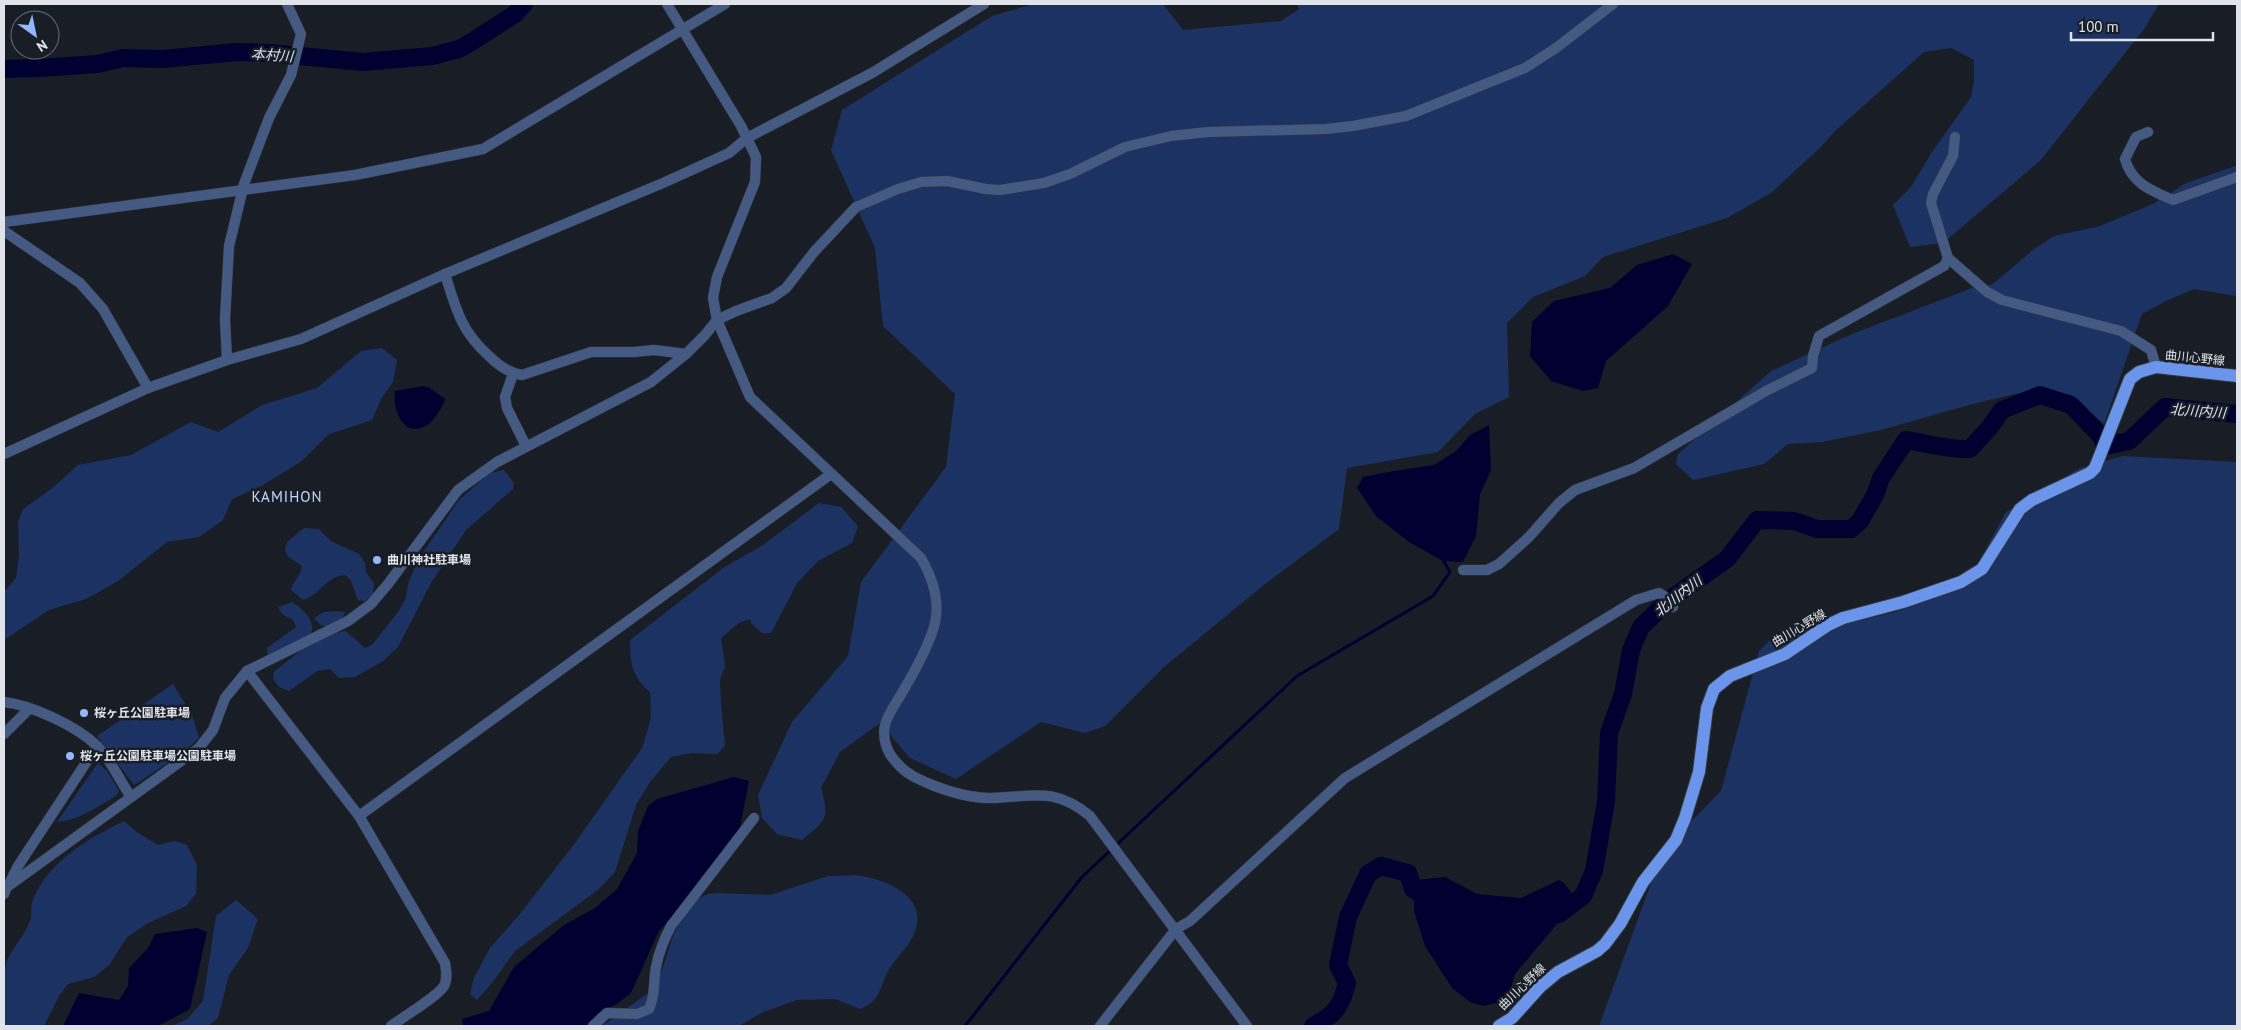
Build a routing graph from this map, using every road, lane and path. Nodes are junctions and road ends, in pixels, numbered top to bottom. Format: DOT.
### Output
graph roads {
  1 [pos="287,4"];
  2 [pos="667,4"];
  3 [pos="725,4"];
  4 [pos="984,4"];
  5 [pos="1613,4"];
  6 [pos="682,29"];
  7 [pos="2148,132"];
  8 [pos="1955,136"];
  9 [pos="747,138"];
  10 [pos="2237,177"];
  11 [pos="242,189"];
  12 [pos="4,222"];
  13 [pos="4,231"];
  14 [pos="1948,258"];
  15 [pos="446,274"];
  16 [pos="717,320"];
  17 [pos="686,354"];
  18 [pos="227,360"];
  19 [pos="2156,367"];
  20 [pos="513,374"];
  21 [pos="2237,376"];
  22 [pos="148,388"];
  23 [pos="526,446"];
  24 [pos="4,454"];
  25 [pos="831,474"];
  26 [pos="1463,570"];
  27 [pos="1673,607"];
  28 [pos="247,671"];
  29 [pos="4,702"];
  30 [pos="29,709"];
  31 [pos="4,734"];
  32 [pos="97,746"];
  33 [pos="131,797"];
  34 [pos="359,816"];
  35 [pos="754,818"];
  36 [pos="6,890"];
  37 [pos="1176,929"];
  38 [pos="391,1026"];
  39 [pos="593,1026"];
  40 [pos="1100,1026"];
  41 [pos="1247,1026"];
  42 [pos="1499,1026"];
  1 -- 11 [label="street"];
  2 -- 6 [label="street"];
  3 -- 6 [label="street"];
  4 -- 9 [label="street"];
  5 -- 16 [label="street"];
  6 -- 9 [label="street"];
  6 -- 11 [label="street"];
  7 -- 10 [label="street"];
  8 -- 14 [label="street"];
  9 -- 15 [label="street"];
  9 -- 16 [label="street"];
  11 -- 12 [label="street"];
  11 -- 18 [label="street"];
  13 -- 22 [label="street"];
  14 -- 19 [label="street"];
  14 -- 26 [label="street"];
  15 -- 18 [label="street"];
  15 -- 20 [label="street"];
  16 -- 17 [label="street"];
  16 -- 25 [label="street"];
  17 -- 20 [label="street"];
  17 -- 23 [label="street"];
  18 -- 22 [label="street"];
  19 -- 21 [label="main road, 曲川心野線"];
  19 -- 42 [label="main road, 曲川心野線"];
  20 -- 23 [label="street"];
  22 -- 24 [label="street"];
  23 -- 28 [label="street"];
  25 -- 34 [label="street"];
  25 -- 37 [label="street"];
  27 -- 37 [label="street"];
  28 -- 33 [label="street"];
  28 -- 34 [label="street"];
  29 -- 30 [label="street"];
  30 -- 31 [label="street"];
  30 -- 32 [label="street"];
  32 -- 33 [label="street"];
  32 -- 36 [label="street"];
  33 -- 36 [label="street"];
  34 -- 38 [label="street"];
  35 -- 39 [label="street"];
  37 -- 40 [label="street"];
  37 -- 41 [label="street"];
}
